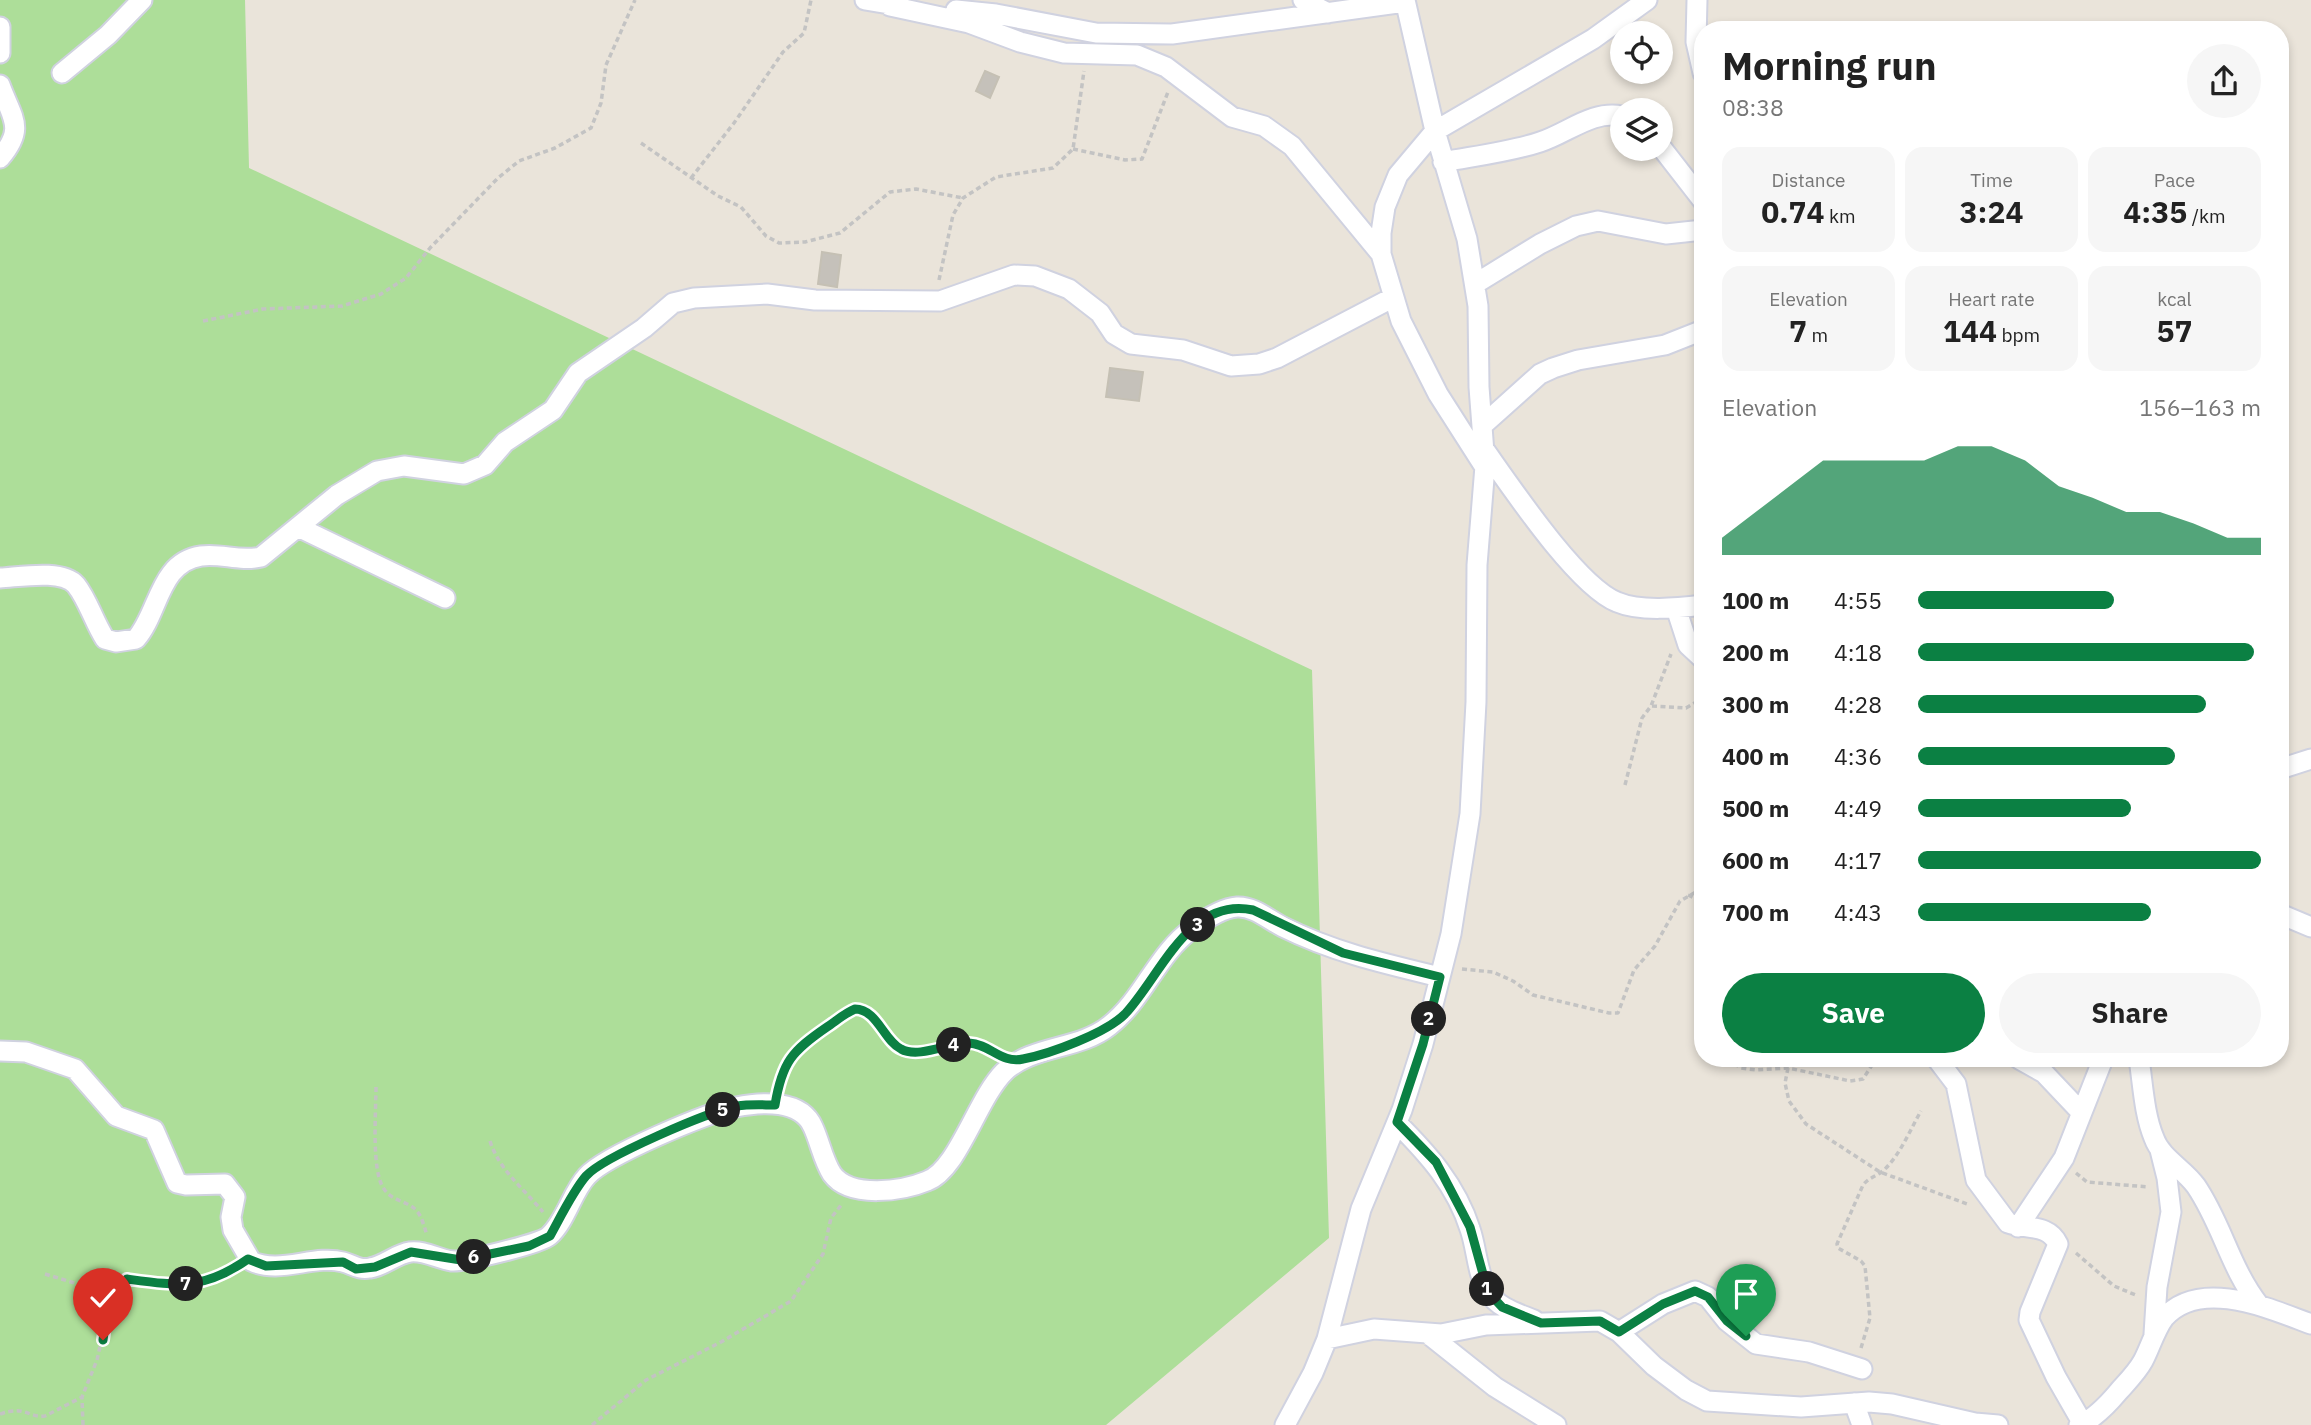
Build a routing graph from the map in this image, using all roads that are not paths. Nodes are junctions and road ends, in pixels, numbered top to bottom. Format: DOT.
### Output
graph roads {
  1 [pos="142,0"];
  2 [pos="865,0"];
  3 [pos="1303,0"];
  4 [pos="1647,0"];
  5 [pos="1697,0"];
  6 [pos="1405,1"];
  7 [pos="922,3"];
  8 [pos="890,6"];
  9 [pos="1328,13"];
  10 [pos="1696,21"];
  11 [pos="0,27"];
  12 [pos="0,53"];
  13 [pos="62,73"];
  14 [pos="0,85"];
  15 [pos="1610,114"];
  16 [pos="1435,131"];
  17 [pos="0,158"];
  18 [pos="1672,161"];
  19 [pos="1443,162"];
  20 [pos="1694,190"];
  21 [pos="1694,231"];
  22 [pos="1381,254"];
  23 [pos="1475,284"];
  24 [pos="1392,298"];
  25 [pos="1694,334"];
  26 [pos="1483,425"];
  27 [pos="1484,458"];
  28 [pos="300,528"];
  29 [pos="0,578"];
  30 [pos="445,598"];
  31 [pos="1694,606"];
  32 [pos="1676,608"];
  33 [pos="1694,651"];
  34 [pos="2311,759"];
  35 [pos="2289,766"];
  36 [pos="2289,918"];
  37 [pos="2311,927"];
  38 [pos="1441,973"];
  39 [pos="0,1051"];
  40 [pos="1943,1067"];
  41 [pos="2033,1067"];
  42 [pos="2099,1067"];
  43 [pos="2140,1067"];
  44 [pos="2080,1111"];
  45 [pos="1397,1122"];
  46 [pos="2159,1149"];
  47 [pos="2018,1227"];
  48 [pos="2259,1305"];
  49 [pos="1541,1323"];
  50 [pos="2311,1324"];
  51 [pos="1619,1332"];
  52 [pos="1427,1333"];
  53 [pos="1327,1339"];
  54 [pos="2154,1339"];
  55 [pos="1863,1369"];
  56 [pos="1854,1404"];
  57 [pos="2085,1423"];
  58 [pos="1285,1425"];
  59 [pos="1556,1425"];
  60 [pos="1863,1425"];
  61 [pos="1998,1425"];
  1 -- 13 [label="street"];
  2 -- 8 [label="street"];
  3 -- 9 [label="street"];
  4 -- 16 [label="street"];
  5 -- 10 [label="street"];
  6 -- 9 [label="street"];
  6 -- 16 [label="street"];
  7 -- 8 [label="street"];
  7 -- 9 [label="street"];
  8 -- 22 [label="street"];
  11 -- 12 [label="street"];
  14 -- 17 [label="street"];
  15 -- 19 [label="street"];
  16 -- 19 [label="street"];
  16 -- 22 [label="street"];
  18 -- 20 [label="street"];
  19 -- 23 [label="street"];
  21 -- 23 [label="street"];
  22 -- 24 [label="street"];
  23 -- 26 [label="street"];
  24 -- 27 [label="street"];
  24 -- 28 [label="street"];
  25 -- 26 [label="street"];
  26 -- 27 [label="street"];
  27 -- 32 [label="street"];
  27 -- 38 [label="street"];
  28 -- 29 [label="street"];
  28 -- 30 [label="street"];
  31 -- 32 [label="street"];
  32 -- 33 [label="street"];
  34 -- 35 [label="street"];
  36 -- 37 [label="street"];
  38 -- 39 [label="street"];
  38 -- 45 [label="street"];
  40 -- 47 [label="street"];
  41 -- 44 [label="street"];
  42 -- 44 [label="street"];
  43 -- 46 [label="street"];
  44 -- 47 [label="street"];
  45 -- 49 [label="street"];
  45 -- 53 [label="street"];
  46 -- 48 [label="street"];
  46 -- 54 [label="street"];
  47 -- 57 [label="street"];
  48 -- 50 [label="street"];
  48 -- 54 [label="street"];
  49 -- 51 [label="street"];
  49 -- 52 [label="street"];
  51 -- 55 [label="street"];
  51 -- 56 [label="street"];
  52 -- 53 [label="street"];
  52 -- 59 [label="street"];
  53 -- 58 [label="street"];
  54 -- 57 [label="street"];
  56 -- 60 [label="street"];
  56 -- 61 [label="street"];
}
